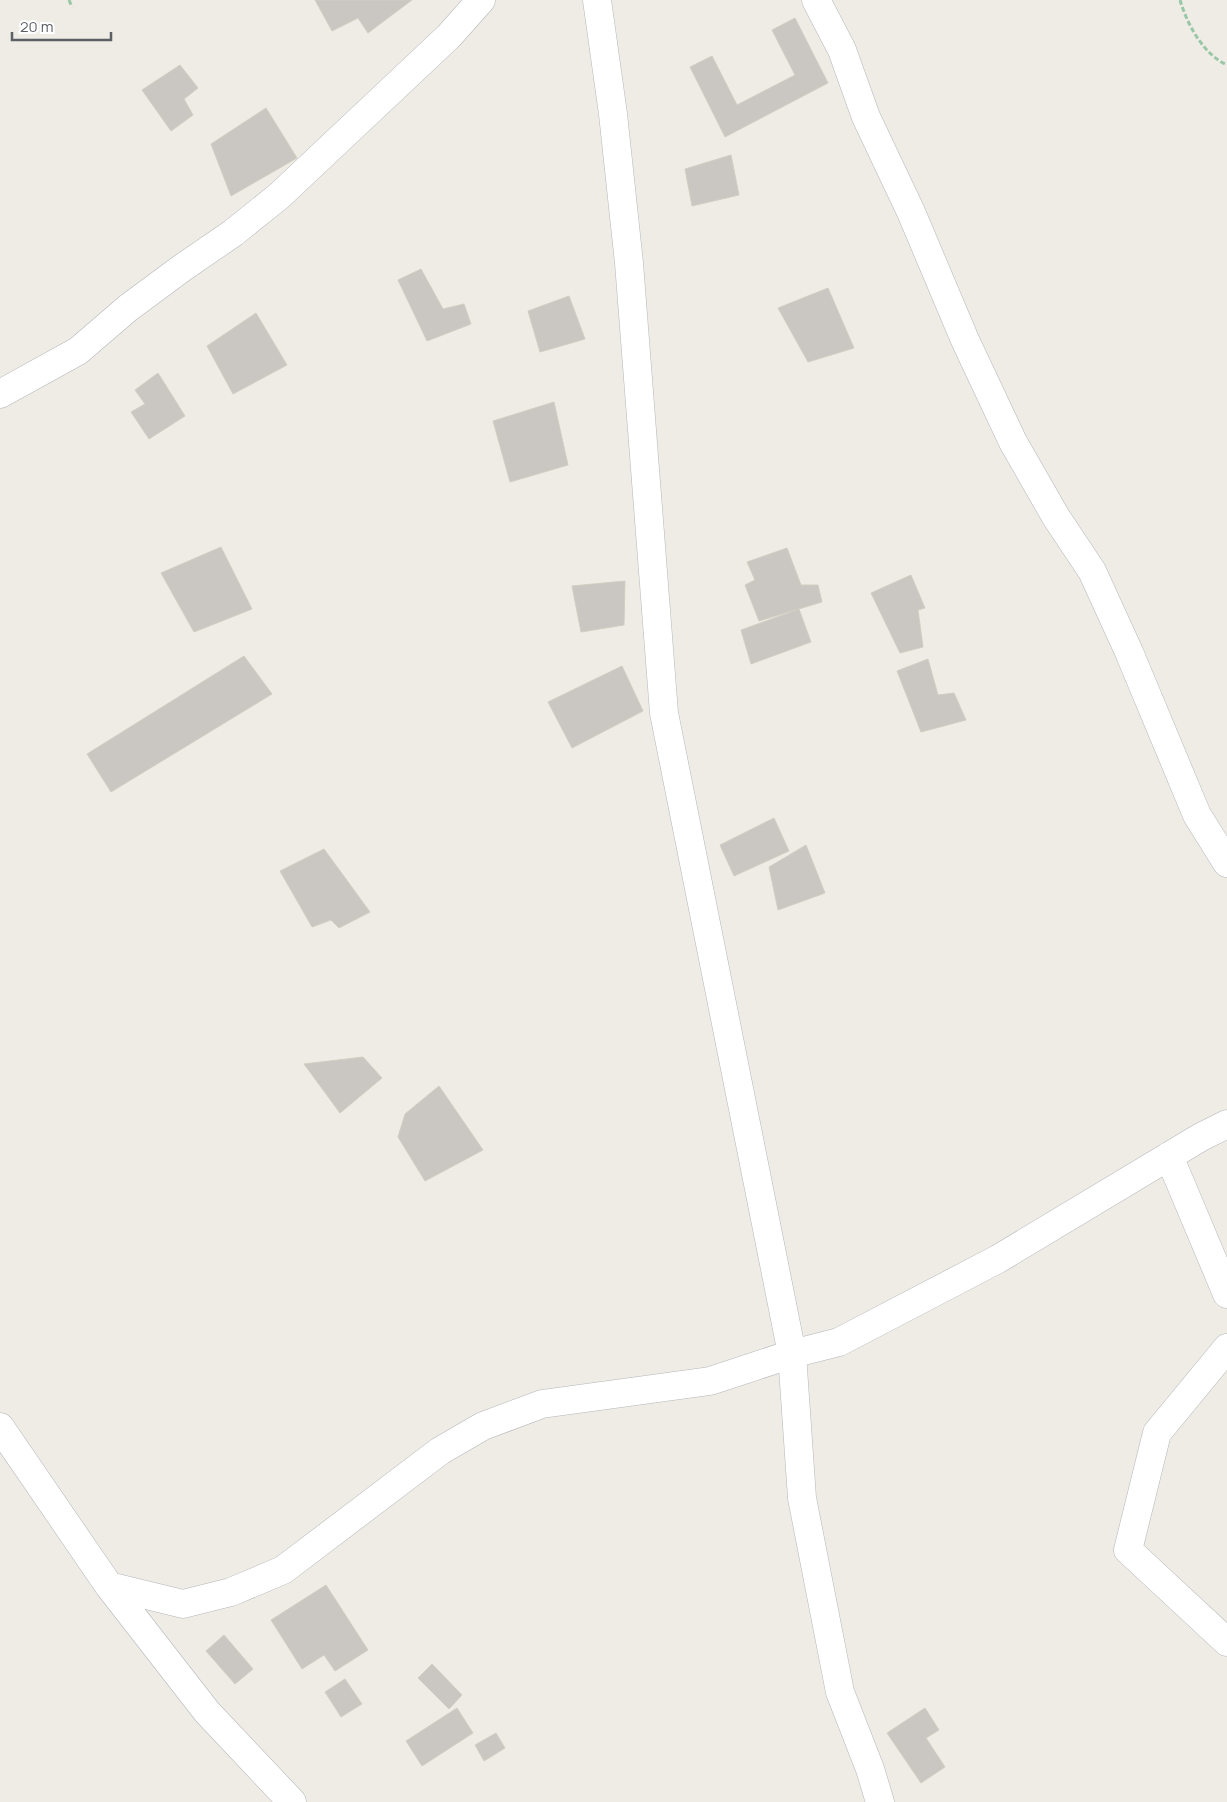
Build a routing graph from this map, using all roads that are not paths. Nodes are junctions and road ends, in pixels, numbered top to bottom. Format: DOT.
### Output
graph roads {
  1 [pos="480,0"];
  2 [pos="597,0"];
  3 [pos="816,0"];
  4 [pos="0,394"];
  5 [pos="1227,863"];
  6 [pos="1227,1124"];
  7 [pos="1169,1156"];
  8 [pos="1227,1294"];
  9 [pos="1227,1348"];
  10 [pos="792,1354"];
  11 [pos="2,1434"];
  12 [pos="109,1586"];
  13 [pos="1227,1642"];
  14 [pos="292,1802"];
  15 [pos="880,1802"];
  1 -- 4 [label="street"];
  2 -- 10 [label="street"];
  3 -- 5 [label="street"];
  6 -- 7 [label="street"];
  7 -- 8 [label="street"];
  7 -- 10 [label="street"];
  9 -- 13 [label="street"];
  10 -- 12 [label="street"];
  10 -- 15 [label="street"];
  11 -- 12 [label="street"];
  12 -- 14 [label="street"];
}
